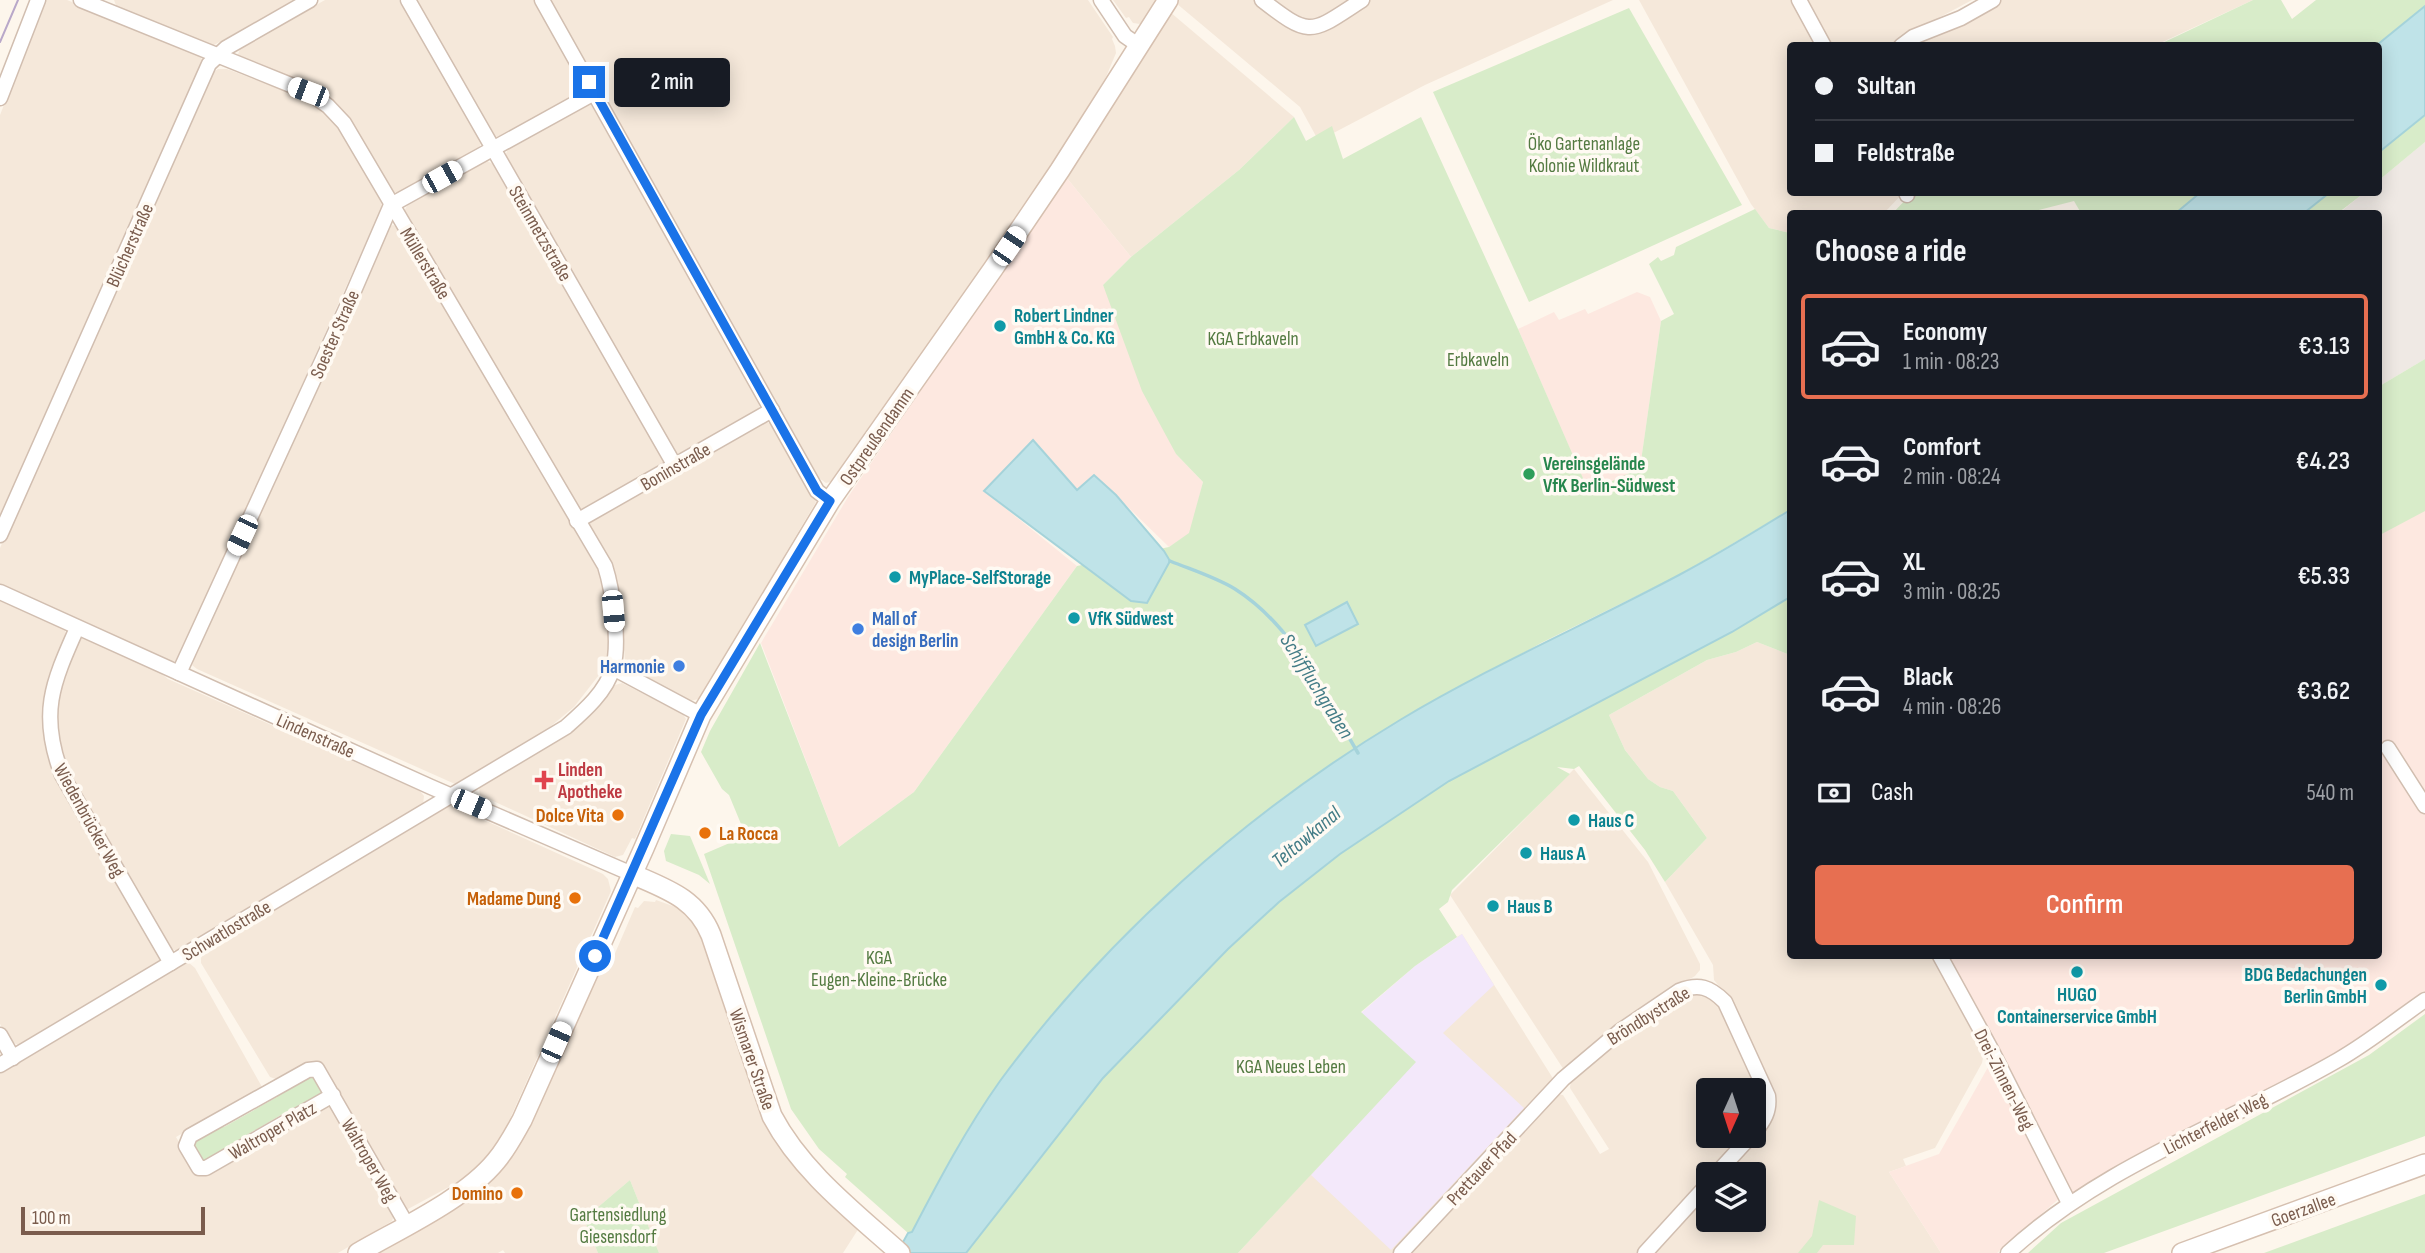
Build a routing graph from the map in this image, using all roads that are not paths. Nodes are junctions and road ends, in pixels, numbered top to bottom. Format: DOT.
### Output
graph roads {
  1 [pos="38,0"];
  2 [pos="81,0"];
  3 [pos="310,0"];
  4 [pos="408,0"];
  5 [pos="542,0"];
  6 [pos="1101,0"];
  7 [pos="1168,0"];
  8 [pos="1262,0"];
  9 [pos="1362,0"];
  10 [pos="1799,0"];
  11 [pos="1993,0"];
  12 [pos="106,5"];
  13 [pos="1822,42"];
  14 [pos="1906,42"];
  15 [pos="1138,45"];
  16 [pos="216,55"];
  17 [pos="594,93"];
  18 [pos="0,98"];
  19 [pos="493,149"];
  20 [pos="391,205"];
  21 [pos="772,410"];
  22 [pos="675,466"];
  23 [pos="830,501"];
  24 [pos="577,521"];
  25 [pos="0,535"];
  26 [pos="0,592"];
  27 [pos="77,628"];
  28 [pos="613,668"];
  29 [pos="179,673"];
  30 [pos="701,715"];
  31 [pos="2388,748"];
  32 [pos="451,795"];
  33 [pos="2425,806"];
  34 [pos="632,874"];
  35 [pos="1942,959"];
  36 [pos="171,963"];
  37 [pos="2425,1000"];
  38 [pos="0,1035"];
  39 [pos="6,1062"];
  40 [pos="1760,1078"];
  41 [pos="1560,1083"];
  42 [pos="1766,1092"];
  43 [pos="333,1095"];
  44 [pos="1766,1114"];
  45 [pos="1739,1148"];
  46 [pos="1727,1162"];
  47 [pos="2425,1164"];
  48 [pos="1696,1197"];
  49 [pos="2069,1203"];
  50 [pos="407,1225"];
  51 [pos="894,1248"];
  52 [pos="358,1253"];
  53 [pos="1401,1253"];
  54 [pos="1645,1253"];
  55 [pos="2008,1253"];
  56 [pos="2182,1253"];
  1 -- 18 [label="street"];
  2 -- 12 [label="street, Müllerstraße"];
  3 -- 16 [label="street"];
  4 -- 19 [label="street, Steinmetzstraße"];
  5 -- 17 [label="street"];
  6 -- 15 [label="street"];
  7 -- 15 [label="main road, Ostpreußendamm"];
  8 -- 9 [label="street"];
  10 -- 13 [label="street"];
  11 -- 14 [label="street"];
  12 -- 16 [label="street, Müllerstraße"];
  15 -- 23 [label="main road, Ostpreußendamm"];
  16 -- 20 [label="street, Müllerstraße"];
  16 -- 25 [label="street, Blücherstraße"];
  17 -- 19 [label="street"];
  17 -- 21 [label="street"];
  19 -- 20 [label="street"];
  19 -- 22 [label="street, Steinmetzstraße"];
  20 -- 24 [label="street, Müllerstraße"];
  20 -- 29 [label="street, Soester Straße"];
  21 -- 22 [label="street, Boninstraße"];
  21 -- 23 [label="street"];
  22 -- 24 [label="street, Boninstraße"];
  23 -- 30 [label="main road, Ostpreußendamm"];
  24 -- 28 [label="street, Müllerstraße"];
  26 -- 27 [label="street, Lindenstraße"];
  27 -- 29 [label="street, Lindenstraße"];
  27 -- 36 [label="street, Wiedenbrücker Weg"];
  28 -- 30 [label="street"];
  28 -- 32 [label="street, Müllerstraße"];
  29 -- 32 [label="street, Lindenstraße"];
  30 -- 34 [label="main road, Ostpreußendamm"];
  31 -- 33 [label="street"];
  32 -- 34 [label="street, Lindenstraße"];
  32 -- 36 [label="street, Schwatlostraße"];
  34 -- 50 [label="main road, Ostpreußendamm"];
  34 -- 51 [label="main road, Wismarer Straße"];
  35 -- 49 [label="street, Drei-Zinnen-Weg"];
  36 -- 39 [label="street, Schwatlostraße"];
  37 -- 49 [label="street, Lichterfelder Weg"];
  38 -- 39 [label="street"];
  40 -- 41 [label="street, Bröndbystraße"];
  41 -- 53 [label="street, Prettauer Pfad"];
  42 -- 44 [label="street, Bröndbystraße"];
  43 -- 43 [label="street, Waltroper Platz"];
  43 -- 50 [label="street, Waltroper Weg"];
  45 -- 46 [label="street, Bröndbystraße"];
  47 -- 56 [label="main road, Goerzallee"];
  48 -- 54 [label="street"];
  49 -- 55 [label="street, Lichterfelder Weg"];
  50 -- 52 [label="main road, Ostpreußendamm"];
}
